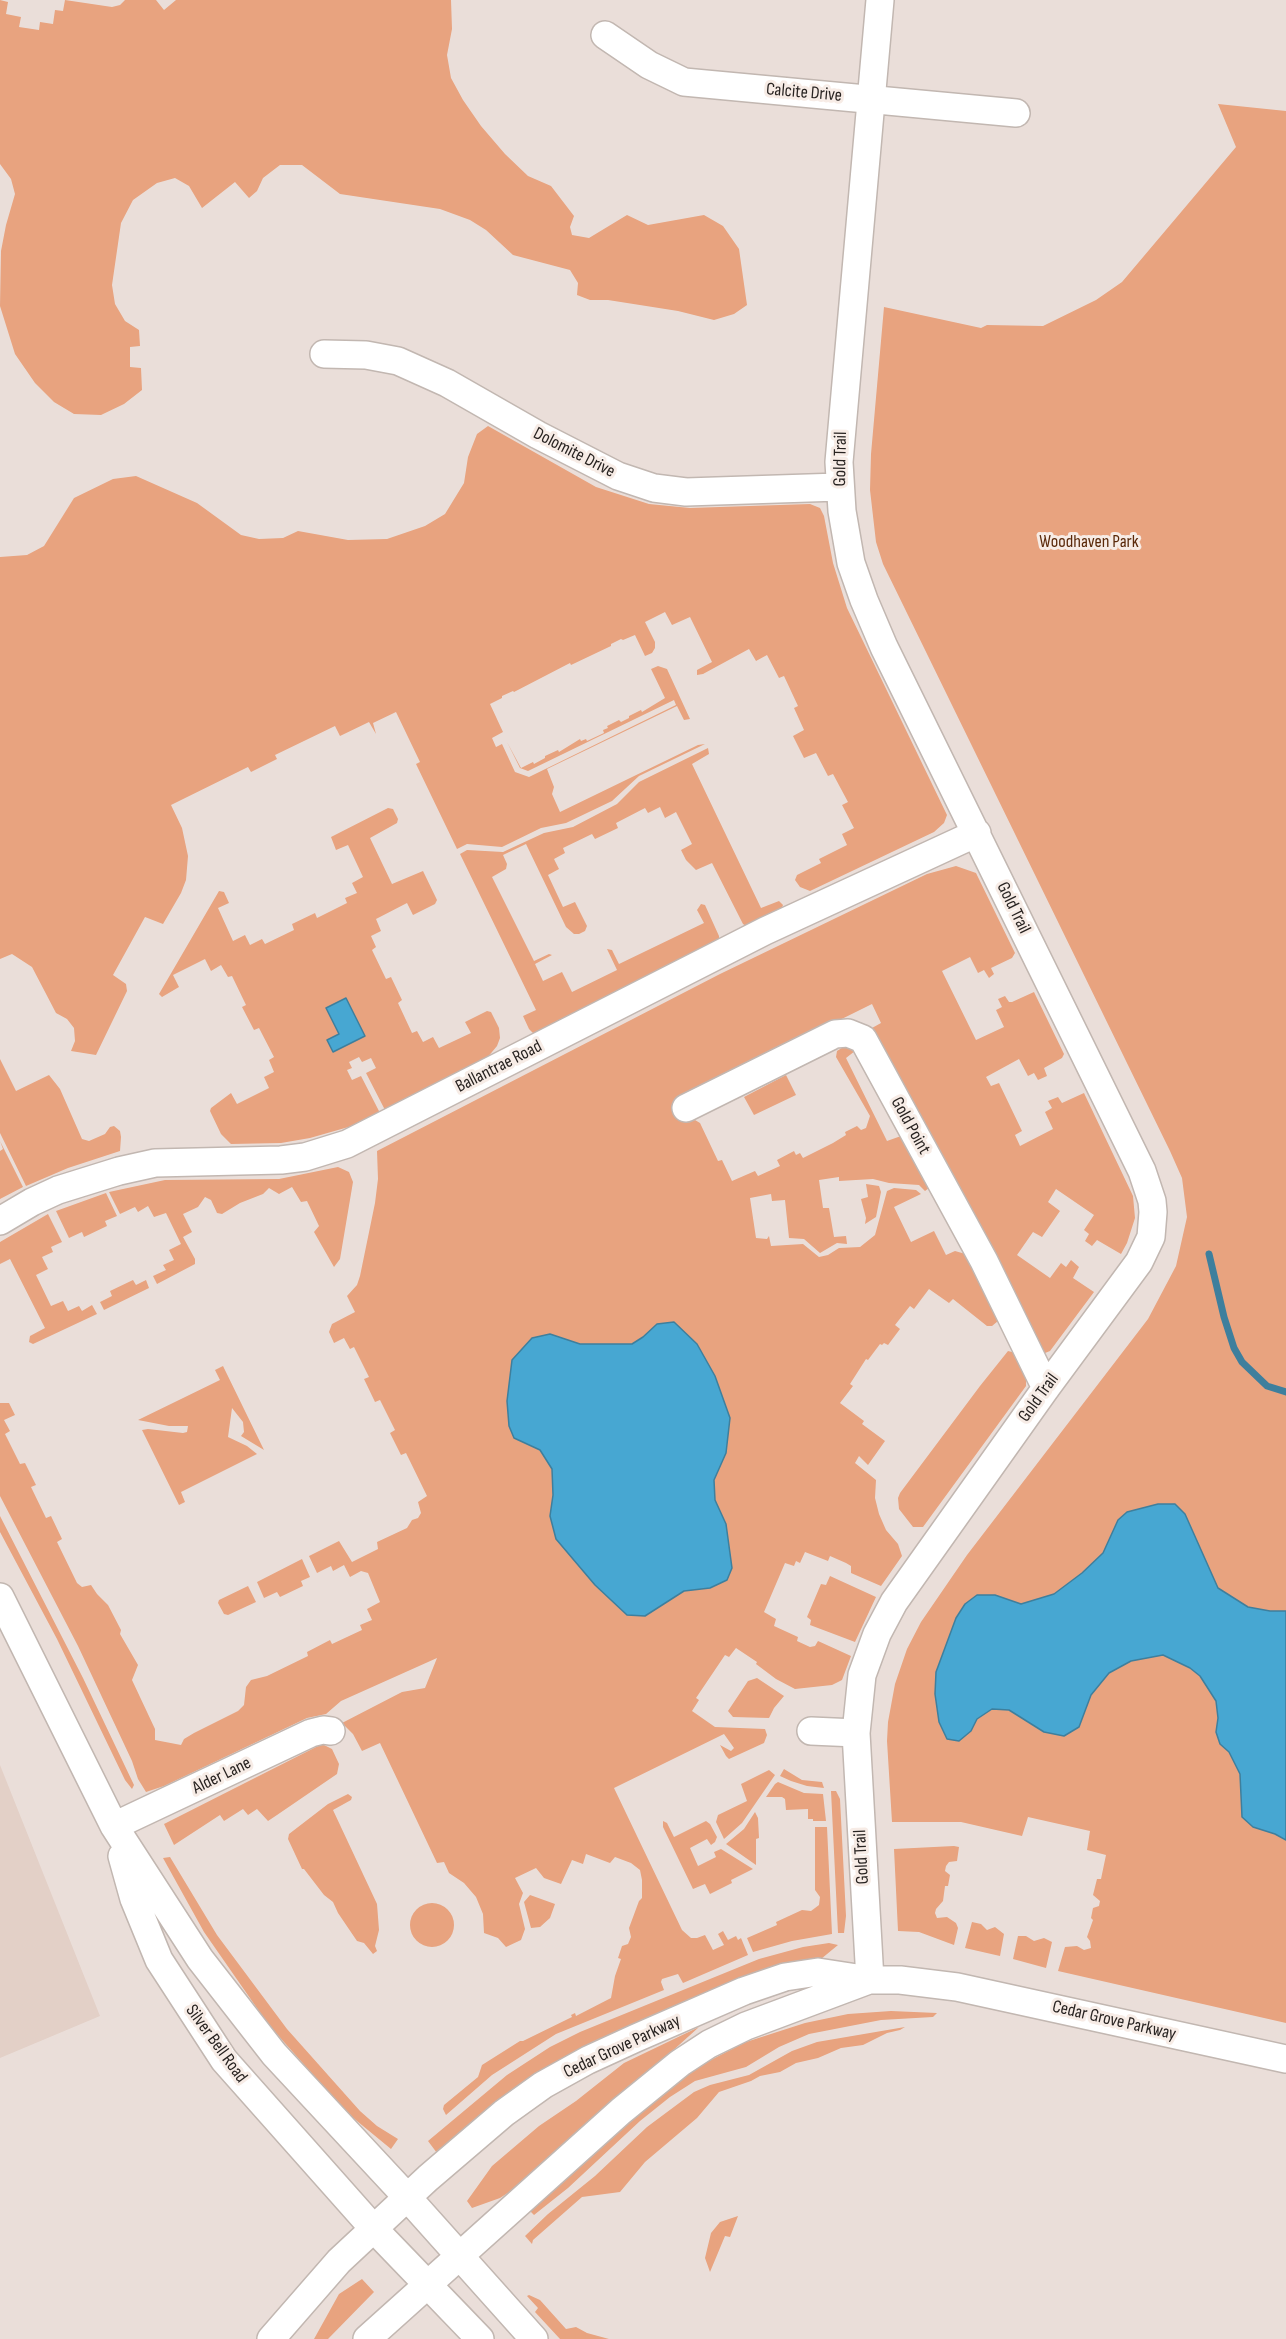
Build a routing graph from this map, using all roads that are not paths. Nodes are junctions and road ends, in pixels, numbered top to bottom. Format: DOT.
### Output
graph roads {
  1 [pos="880,0"];
  2 [pos="605,35"];
  3 [pos="872,99"];
  4 [pos="1016,113"];
  5 [pos="324,354"];
  6 [pos="839,487"];
  7 [pos="976,833"];
  8 [pos="686,1108"];
  9 [pos="0,1221"];
  10 [pos="1046,1388"];
  11 [pos="0,1597"];
  12 [pos="331,1731"];
  13 [pos="811,1731"];
  14 [pos="856,1733"];
  15 [pos="114,1826"];
  16 [pos="870,1980"];
  17 [pos="1286,2059"];
  18 [pos="407,2197"];
  19 [pos="374,2229"];
  20 [pos="458,2255"];
  21 [pos="427,2284"];
  22 [pos="271,2339"];
  23 [pos="366,2339"];
  24 [pos="480,2339"];
  25 [pos="534,2339"];
  1 -- 3 [label="street, Gold Trail"];
  2 -- 3 [label="street, Calcite Drive"];
  3 -- 4 [label="street, Calcite Drive"];
  3 -- 6 [label="street, Gold Trail"];
  5 -- 6 [label="street, Dolomite Drive"];
  6 -- 7 [label="street, Gold Trail"];
  7 -- 9 [label="street, Ballantrae Road"];
  7 -- 10 [label="street, Gold Trail"];
  8 -- 10 [label="street, Gold Point"];
  10 -- 14 [label="street, Gold Trail"];
  11 -- 15 [label="street, Silver Bell Road"];
  12 -- 15 [label="street, Alder Lane"];
  13 -- 14 [label="street"];
  14 -- 16 [label="street, Gold Trail"];
  15 -- 18 [label="street, Silver Bell Road"];
  15 -- 19 [label="street, Silver Bell Road"];
  16 -- 17 [label="street, Cedar Grove Parkway"];
  16 -- 18 [label="street, Cedar Grove Parkway"];
  16 -- 20 [label="street, Cedar Grove Parkway"];
  18 -- 19 [label="street"];
  18 -- 20 [label="street, Silver Bell Road"];
  19 -- 21 [label="street, Silver Bell Road"];
  19 -- 22 [label="street"];
  20 -- 21 [label="street"];
  20 -- 25 [label="street, Silver Bell Road"];
  21 -- 23 [label="street"];
  21 -- 24 [label="street, Silver Bell Road"];
}
